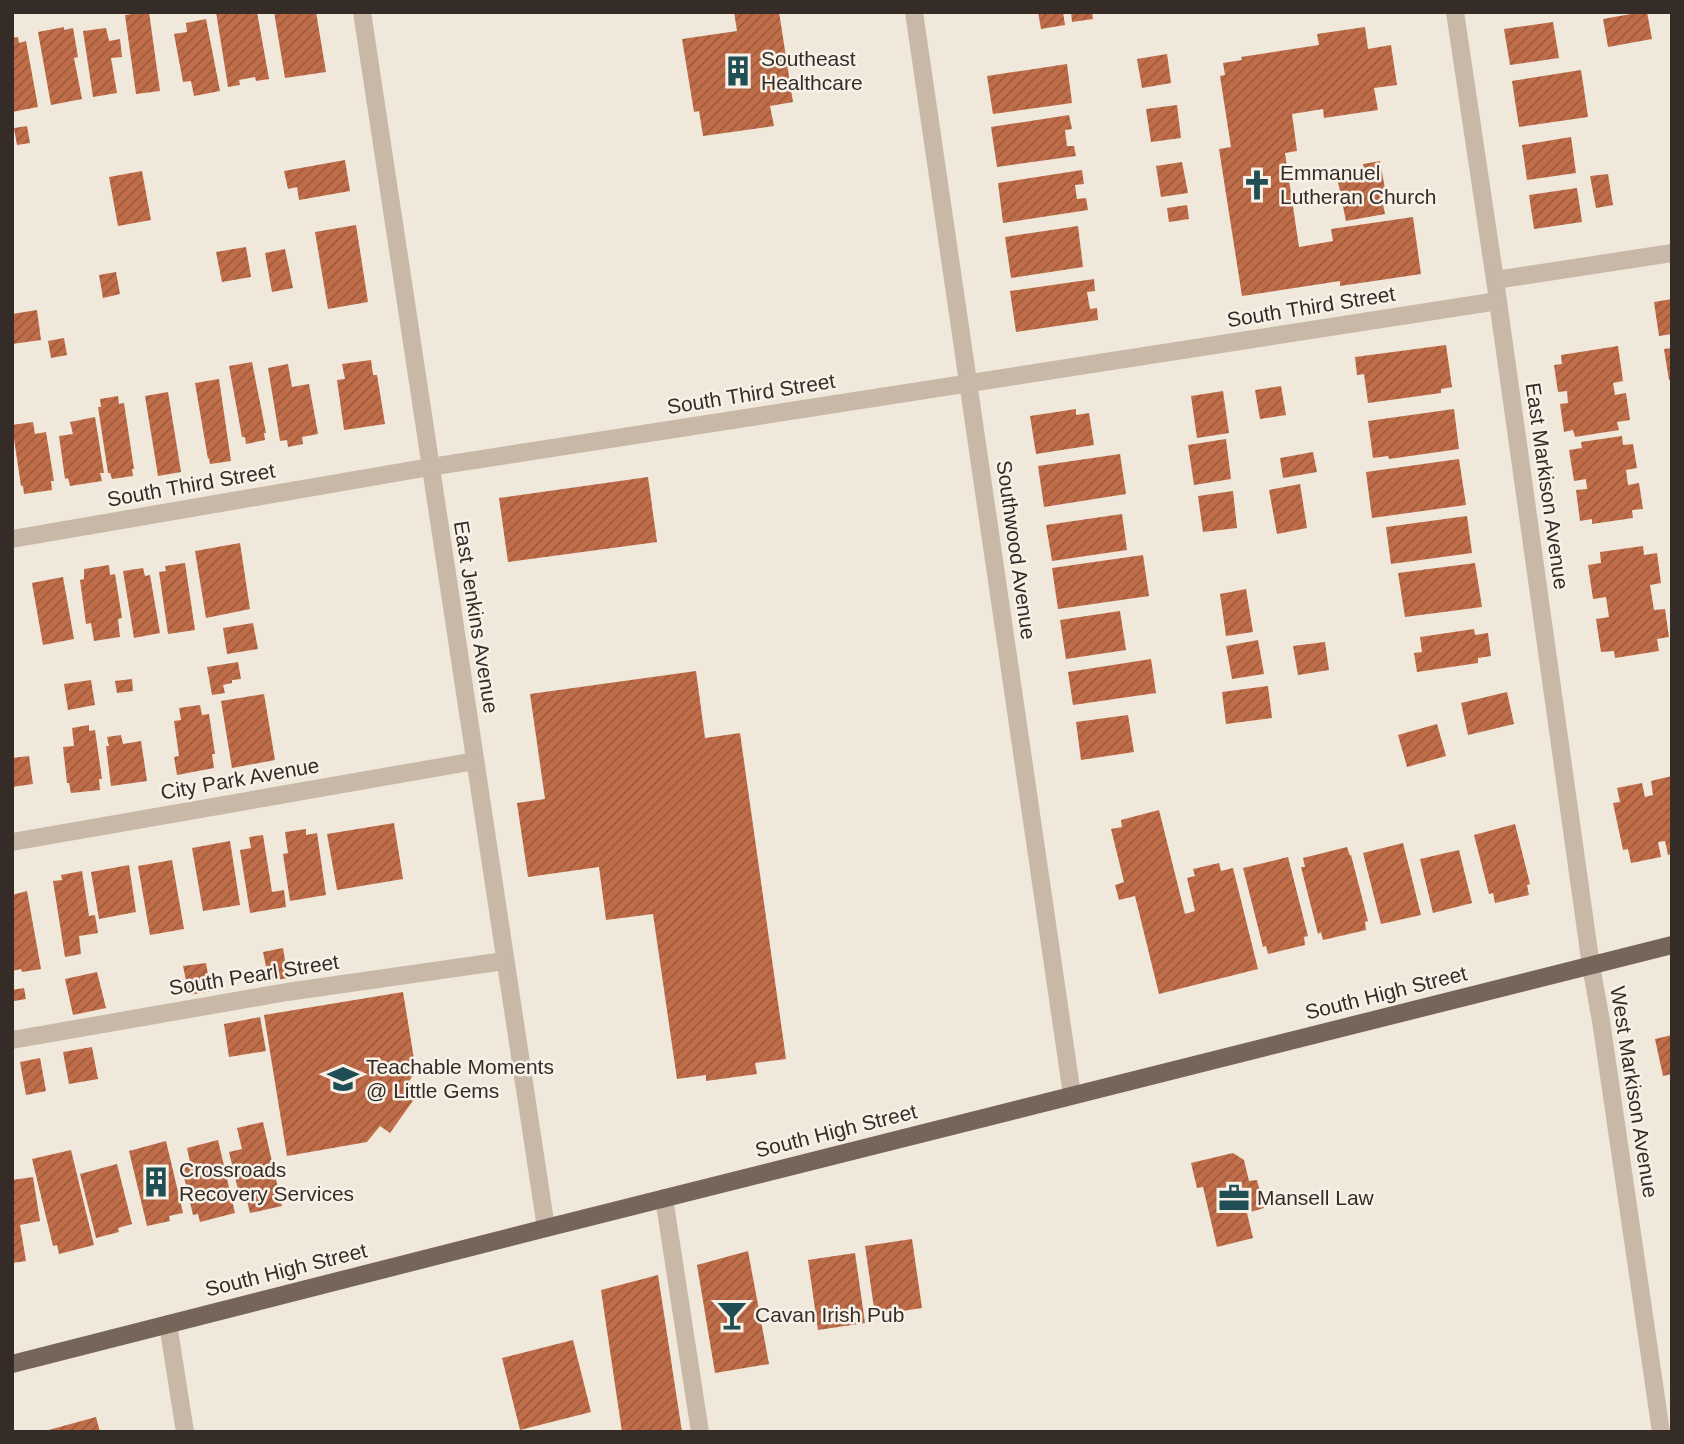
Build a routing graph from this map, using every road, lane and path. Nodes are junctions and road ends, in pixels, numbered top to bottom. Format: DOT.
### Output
graph roads {
  1 [pos="362,12"];
  2 [pos="914,12"];
  3 [pos="1455,12"];
  4 [pos="1672,253"];
  5 [pos="1495,281"];
  6 [pos="1498,301"];
  7 [pos="968,383"];
  8 [pos="430,467"];
  9 [pos="12,540"];
  10 [pos="475,761"];
  11 [pos="12,842"];
  12 [pos="1672,946"];
  13 [pos="505,961"];
  14 [pos="1591,966"];
  15 [pos="12,1040"];
  16 [pos="1072,1095"];
  17 [pos="664,1198"];
  18 [pos="546,1228"];
  19 [pos="168,1324"];
  20 [pos="12,1364"];
  21 [pos="185,1432"];
  22 [pos="700,1432"];
  23 [pos="1661,1432"];
  1 -- 8 [label="street, East Jenkins Avenue"];
  2 -- 7 [label="street, Southwood Avenue"];
  3 -- 5 [label="street, East Markison Avenue"];
  4 -- 5 [label="street"];
  5 -- 6 [label="street, East Markison Avenue"];
  6 -- 7 [label="street, South Third Street"];
  6 -- 14 [label="street, East Markison Avenue"];
  7 -- 8 [label="street, South Third Street"];
  7 -- 16 [label="street, Southwood Avenue"];
  8 -- 9 [label="street, South Third Street"];
  8 -- 10 [label="street, East Jenkins Avenue"];
  10 -- 11 [label="street, City Park Avenue"];
  10 -- 13 [label="street, East Jenkins Avenue"];
  12 -- 14 [label="main road, South High Street"];
  13 -- 15 [label="street, South Pearl Street"];
  13 -- 18 [label="street, East Jenkins Avenue"];
  14 -- 16 [label="main road, South High Street"];
  14 -- 23 [label="street, West Markison Avenue"];
  16 -- 17 [label="main road, South High Street"];
  17 -- 18 [label="main road, South High Street"];
  17 -- 22 [label="street"];
  18 -- 19 [label="main road, South High Street"];
  19 -- 20 [label="main road, South High Street"];
  19 -- 21 [label="street"];
}
